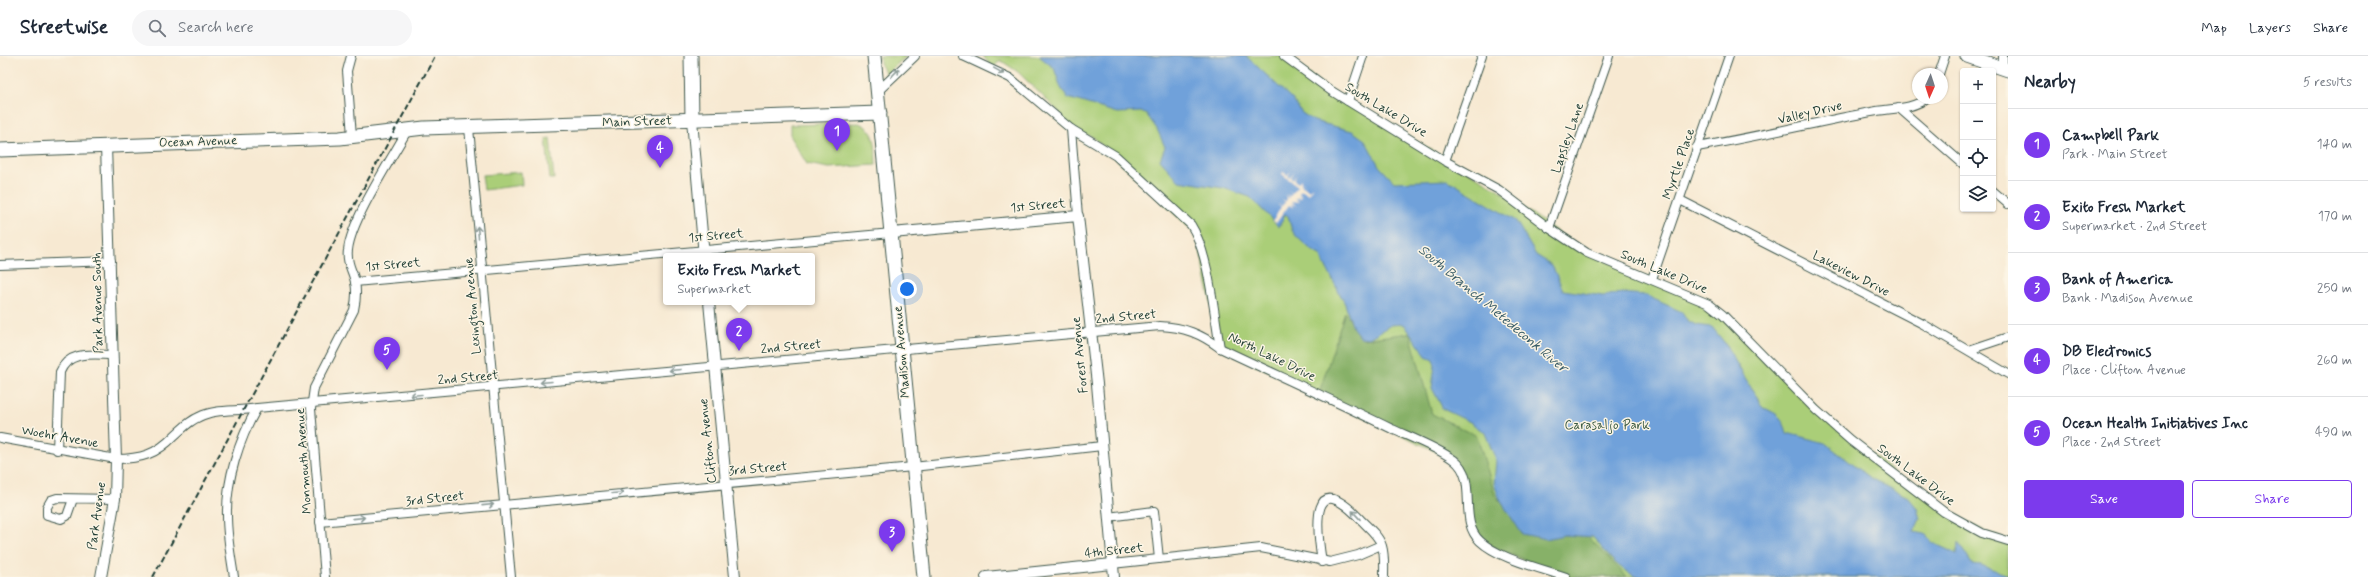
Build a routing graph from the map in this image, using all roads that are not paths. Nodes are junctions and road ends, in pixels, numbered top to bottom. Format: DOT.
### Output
graph roads {
  1 [pos="352,56"];
  2 [pos="691,56"];
  3 [pos="874,56"];
  4 [pos="915,56"];
  5 [pos="963,56"];
  6 [pos="1284,56"];
  7 [pos="1363,56"];
  8 [pos="1482,56"];
  9 [pos="1609,56"];
  10 [pos="1729,56"];
  11 [pos="1945,56"];
  12 [pos="1967,56"];
  13 [pos="2005,64"];
  14 [pos="1941,68"];
  15 [pos="877,92"];
  16 [pos="1348,101"];
  17 [pos="1917,104"];
  18 [pos="1899,108"];
  19 [pos="880,113"];
  20 [pos="692,120"];
  21 [pos="469,128"];
  22 [pos="408,129"];
  23 [pos="1071,129"];
  24 [pos="395,131"];
  25 [pos="352,136"];
  26 [pos="106,146"];
  27 [pos="1697,147"];
  28 [pos="0,150"];
  29 [pos="1445,160"];
  30 [pos="1960,161"];
  31 [pos="1996,194"];
  32 [pos="1680,200"];
  33 [pos="2008,204"];
  34 [pos="1078,216"];
  35 [pos="1550,228"];
  36 [pos="892,233"];
  37 [pos="704,253"];
  38 [pos="663,256"];
  39 [pos="111,261"];
  40 [pos="0,265"];
  41 [pos="482,271"];
  42 [pos="1652,279"];
  43 [pos="355,282"];
  44 [pos="709,305"];
  45 [pos="1091,332"];
  46 [pos="2008,337"];
  47 [pos="1220,348"];
  48 [pos="902,350"];
  49 [pos="1969,350"];
  50 [pos="113,356"];
  51 [pos="714,366"];
  52 [pos="2008,374"];
  53 [pos="492,388"];
  54 [pos="312,404"];
  55 [pos="257,408"];
  56 [pos="0,438"];
  57 [pos="1102,446"];
  58 [pos="57,450"];
  59 [pos="116,459"];
  60 [pos="913,467"];
  61 [pos="726,483"];
  62 [pos="73,499"];
  63 [pos="115,499"];
  64 [pos="504,504"];
  65 [pos="1108,517"];
  66 [pos="320,522"];
  67 [pos="2008,541"];
  68 [pos="1381,545"];
  69 [pos="1159,559"];
  70 [pos="1322,562"];
  71 [pos="1112,564"];
  72 [pos="101,577"];
  73 [pos="234,577"];
  74 [pos="326,577"];
  75 [pos="511,577"];
  76 [pos="735,577"];
  77 [pos="924,577"];
  78 [pos="986,577"];
  79 [pos="1114,577"];
  80 [pos="1384,577"];
  81 [pos="1566,577"];
  1 -- 25 [label="street"];
  2 -- 20 [label="main road"];
  3 -- 15 [label="main road, Madison Avenue"];
  15 -- 4 [label="street, one-way"];
  5 -- 23 [label="street, North Lake Drive, one-way"];
  6 -- 16 [label="street, South Lake Drive"];
  7 -- 16 [label="street"];
  8 -- 29 [label="street"];
  9 -- 35 [label="street, Lapsley Lane"];
  10 -- 27 [label="street, Myrtle Place"];
  11 -- 14 [label="street"];
  12 -- 13 [label="main road"];
  15 -- 19 [label="main road, Madison Avenue"];
  16 -- 29 [label="street, South Lake Drive"];
  17 -- 18 [label="street, Valley Drive"];
  18 -- 27 [label="street, Valley Drive"];
  18 -- 30 [label="street"];
  19 -- 20 [label="main road, Main Street"];
  19 -- 36 [label="main road, Madison Avenue"];
  20 -- 21 [label="main road, Main Street"];
  20 -- 37 [label="street"];
  21 -- 22 [label="main road, Main Street"];
  41 -- 21 [label="street, Lexington Avenue, one-way"];
  22 -- 24 [label="main road, Main Street"];
  22 -- 43 [label="street, Monmouth Avenue"];
  23 -- 34 [label="street, Forest Avenue"];
  23 -- 47 [label="street, North Lake Drive"];
  24 -- 25 [label="main road, Ocean Avenue"];
  25 -- 26 [label="main road, Ocean Avenue"];
  26 -- 28 [label="main road, Ocean Avenue"];
  26 -- 39 [label="street, Park Avenue South"];
  27 -- 32 [label="street, Myrtle Place"];
  29 -- 35 [label="street, South Lake Drive"];
  31 -- 33 [label="street"];
  32 -- 42 [label="street, Myrtle Place"];
  32 -- 49 [label="street, Lakeview Drive"];
  34 -- 36 [label="street, 1st Street"];
  34 -- 45 [label="street, Forest Avenue"];
  35 -- 42 [label="street, South Lake Drive"];
  36 -- 37 [label="street, 1st Street"];
  36 -- 48 [label="main road, Madison Avenue"];
  38 -- 41 [label="street, 1st Street"];
  39 -- 40 [label="street"];
  39 -- 50 [label="street, Park Avenue South"];
  41 -- 43 [label="street, 1st Street"];
  41 -- 53 [label="street, Lexington Avenue"];
  42 -- 67 [label="street, South Lake Drive"];
  43 -- 54 [label="street, Monmouth Avenue"];
  44 -- 51 [label="street, Clifton Avenue"];
  45 -- 47 [label="street, 2nd Street"];
  45 -- 48 [label="street, 2nd Street"];
  45 -- 57 [label="street, Forest Avenue"];
  46 -- 49 [label="street"];
  47 -- 81 [label="street, North Lake Drive"];
  48 -- 51 [label="street, 2nd Street"];
  48 -- 60 [label="main road, Madison Avenue"];
  49 -- 52 [label="street, Lakeview Drive"];
  50 -- 58 [label="street"];
  50 -- 59 [label="street, Park Avenue South"];
  51 -- 53 [label="street, 2nd Street, one-way"];
  51 -- 61 [label="street, Clifton Avenue"];
  53 -- 54 [label="street, 2nd Street, one-way"];
  53 -- 64 [label="street, Lexington Avenue"];
  54 -- 55 [label="street, 2nd Street"];
  54 -- 66 [label="street, Monmouth Avenue"];
  55 -- 59 [label="street"];
  55 -- 73 [label="street"];
  56 -- 58 [label="street, Woehr Avenue"];
  57 -- 60 [label="street, 3rd Street"];
  57 -- 65 [label="street, Forest Avenue"];
  58 -- 59 [label="street, Woehr Avenue"];
  59 -- 63 [label="street, Park Avenue"];
  60 -- 61 [label="street, 3rd Street"];
  60 -- 77 [label="main road, Madison Avenue"];
  64 -- 61 [label="street, 3rd Street, one-way"];
  61 -- 76 [label="street, Clifton Avenue"];
  62 -- 63 [label="street"];
  63 -- 72 [label="street, Park Avenue"];
  66 -- 64 [label="street, 3rd Street, one-way"];
  64 -- 75 [label="street, Lexington Avenue"];
  65 -- 69 [label="street"];
  65 -- 71 [label="street, Forest Avenue"];
  66 -- 74 [label="street, Monmouth Avenue"];
  68 -- 70 [label="street"];
  68 -- 70 [label="street, one-way"];
  68 -- 80 [label="street"];
  69 -- 70 [label="street, 4th Street"];
  69 -- 71 [label="street, 4th Street"];
  71 -- 78 [label="street, 4th Street"];
  71 -- 79 [label="street, Forest Avenue"];
}
